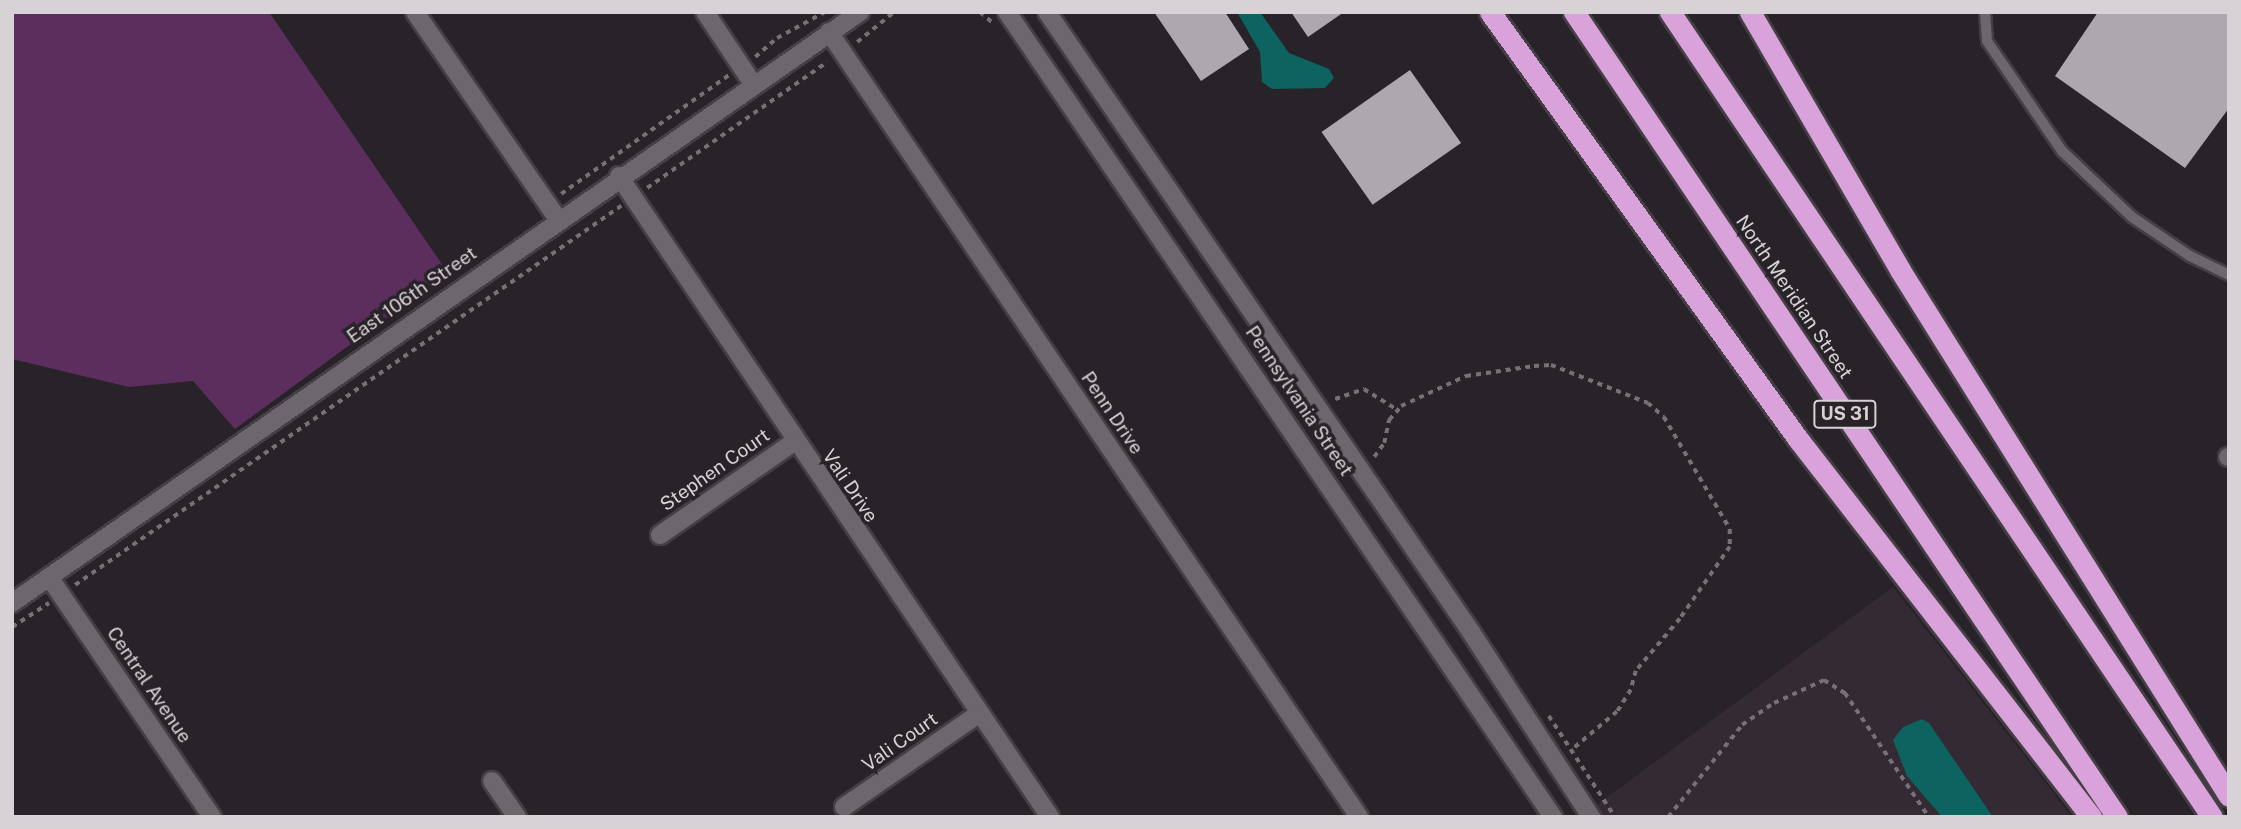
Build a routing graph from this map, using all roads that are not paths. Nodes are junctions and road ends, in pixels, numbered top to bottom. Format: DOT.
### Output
graph roads {
  1 [pos="415,12"];
  2 [pos="705,12"];
  3 [pos="860,12"];
  4 [pos="1007,12"];
  5 [pos="1047,12"];
  6 [pos="1490,12"];
  7 [pos="1573,12"];
  8 [pos="1670,12"];
  9 [pos="1749,12"];
  10 [pos="1985,12"];
  11 [pos="835,20"];
  12 [pos="754,84"];
  13 [pos="619,176"];
  14 [pos="558,219"];
  15 [pos="2229,275"];
  16 [pos="794,441"];
  17 [pos="660,535"];
  18 [pos="49,578"];
  19 [pos="12,603"];
  20 [pos="980,713"];
  21 [pos="492,781"];
  22 [pos="2229,796"];
  23 [pos="844,807"];
  24 [pos="212,817"];
  25 [pos="517,817"];
  26 [pos="1050,817"];
  27 [pos="1359,817"];
  28 [pos="1553,817"];
  29 [pos="1591,817"];
  30 [pos="2091,817"];
  31 [pos="2117,817"];
  32 [pos="2212,817"];
  1 -- 14 [label="street"];
  2 -- 12 [label="street"];
  3 -- 11 [label="street, East 106th Street"];
  4 -- 28 [label="street, Pennsylvania Street"];
  5 -- 29 [label="street, Pennsylvania Street"];
  6 -- 30 [label="highway"];
  7 -- 31 [label="highway, North Meridian Street / US 31"];
  8 -- 32 [label="highway"];
  9 -- 22 [label="highway"];
  10 -- 15 [label="lane"];
  11 -- 12 [label="street, East 106th Street"];
  11 -- 27 [label="street, Penn Drive"];
  12 -- 13 [label="street, East 106th Street"];
  13 -- 14 [label="street, East 106th Street"];
  13 -- 16 [label="street, Vali Drive"];
  14 -- 18 [label="street, East 106th Street"];
  16 -- 17 [label="street, Stephen Court"];
  16 -- 20 [label="street, Vali Drive"];
  18 -- 19 [label="street, East 106th Street"];
  18 -- 24 [label="street, Central Avenue"];
  20 -- 23 [label="street, Vali Court"];
  20 -- 26 [label="street, Vali Drive"];
  21 -- 25 [label="street"];
}
